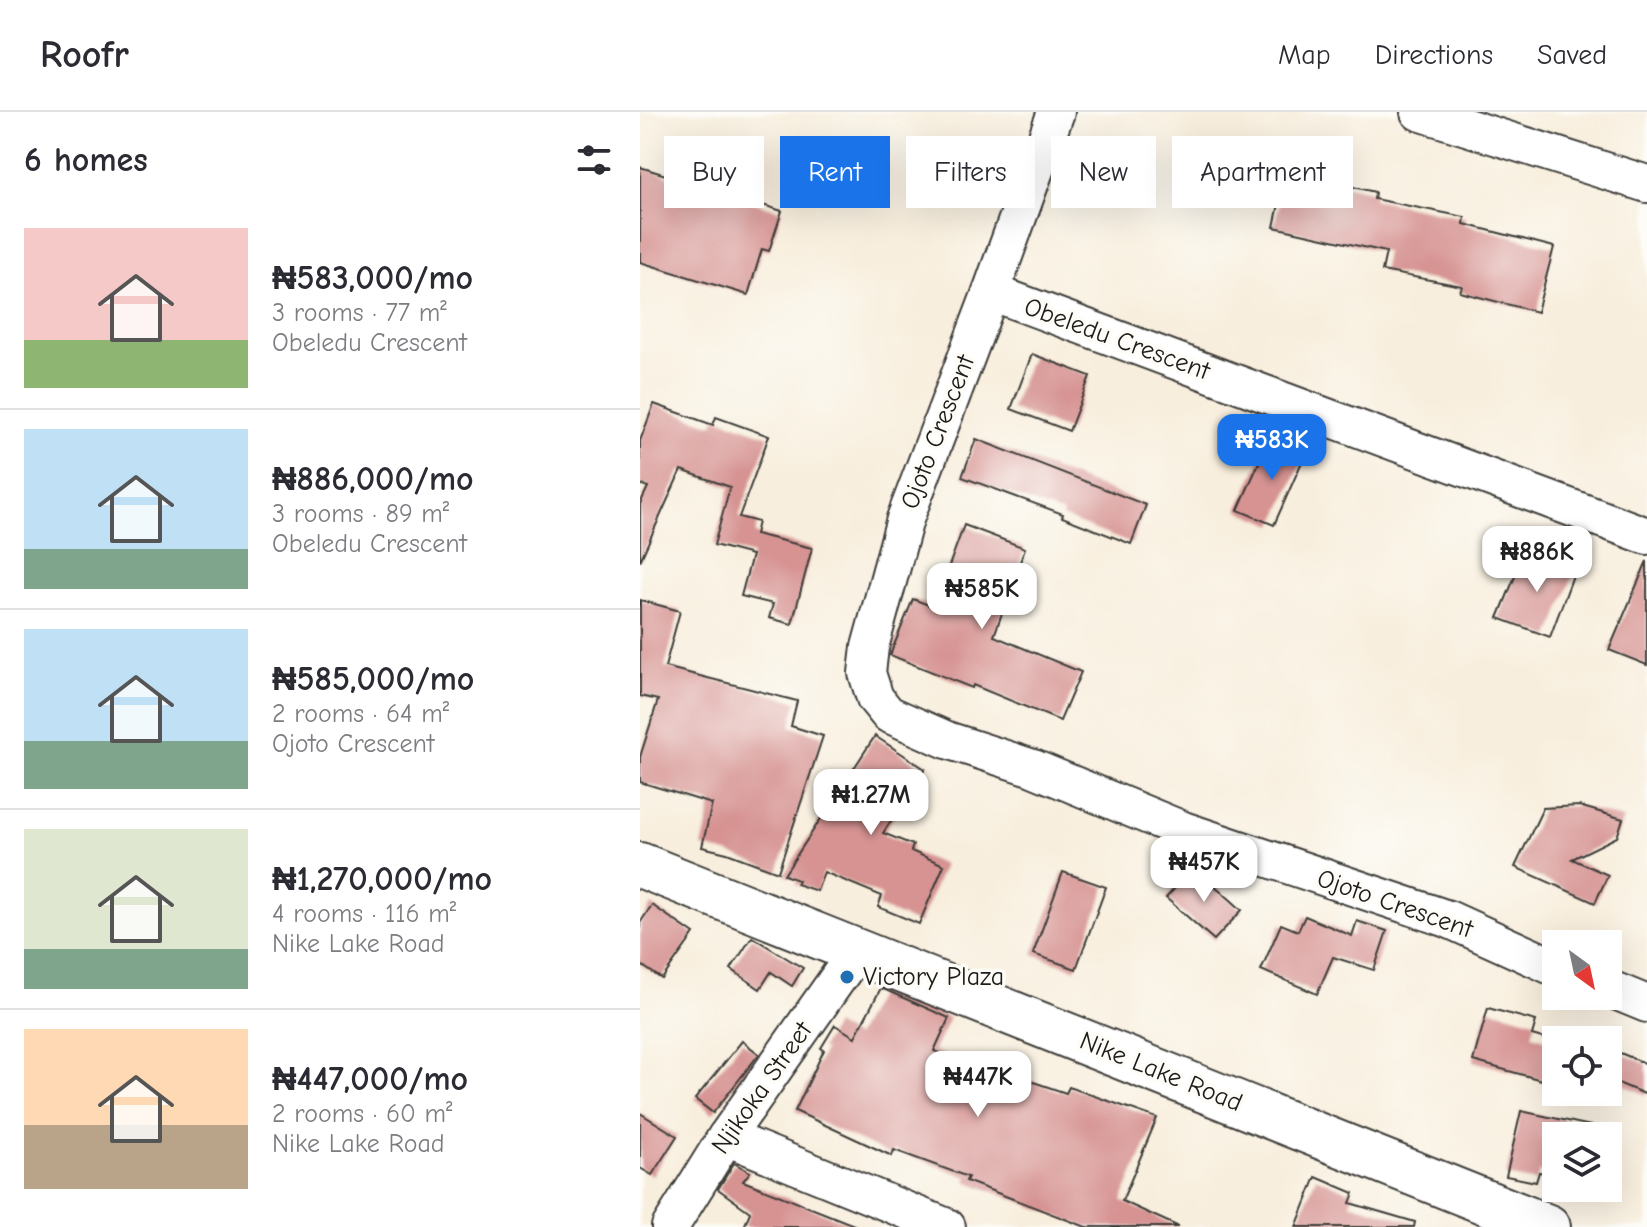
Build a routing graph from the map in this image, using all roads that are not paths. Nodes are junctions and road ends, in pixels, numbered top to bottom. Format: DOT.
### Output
graph roads {
  1 [pos="1056,112"];
  2 [pos="1419,112"];
  3 [pos="1647,184"];
  4 [pos="991,292"];
  5 [pos="1647,536"];
  6 [pos="640,865"];
  7 [pos="857,951"];
  8 [pos="1542,962"];
  9 [pos="1622,994"];
  10 [pos="1647,1004"];
  11 [pos="726,1137"];
  12 [pos="670,1227"];
  13 [pos="947,1227"];
  14 [pos="1548,1227"];
  1 -- 4 [label="street, Ojoto Crescent"];
  2 -- 3 [label="street"];
  4 -- 5 [label="street, Obeledu Crescent"];
  4 -- 8 [label="street, Ojoto Crescent"];
  6 -- 7 [label="main road, Nike Lake Road"];
  7 -- 11 [label="street, Njikoka Street"];
  7 -- 14 [label="main road, Nike Lake Road"];
  9 -- 10 [label="street"];
  11 -- 12 [label="street, Njikoka Street"];
  11 -- 13 [label="street"];
}
